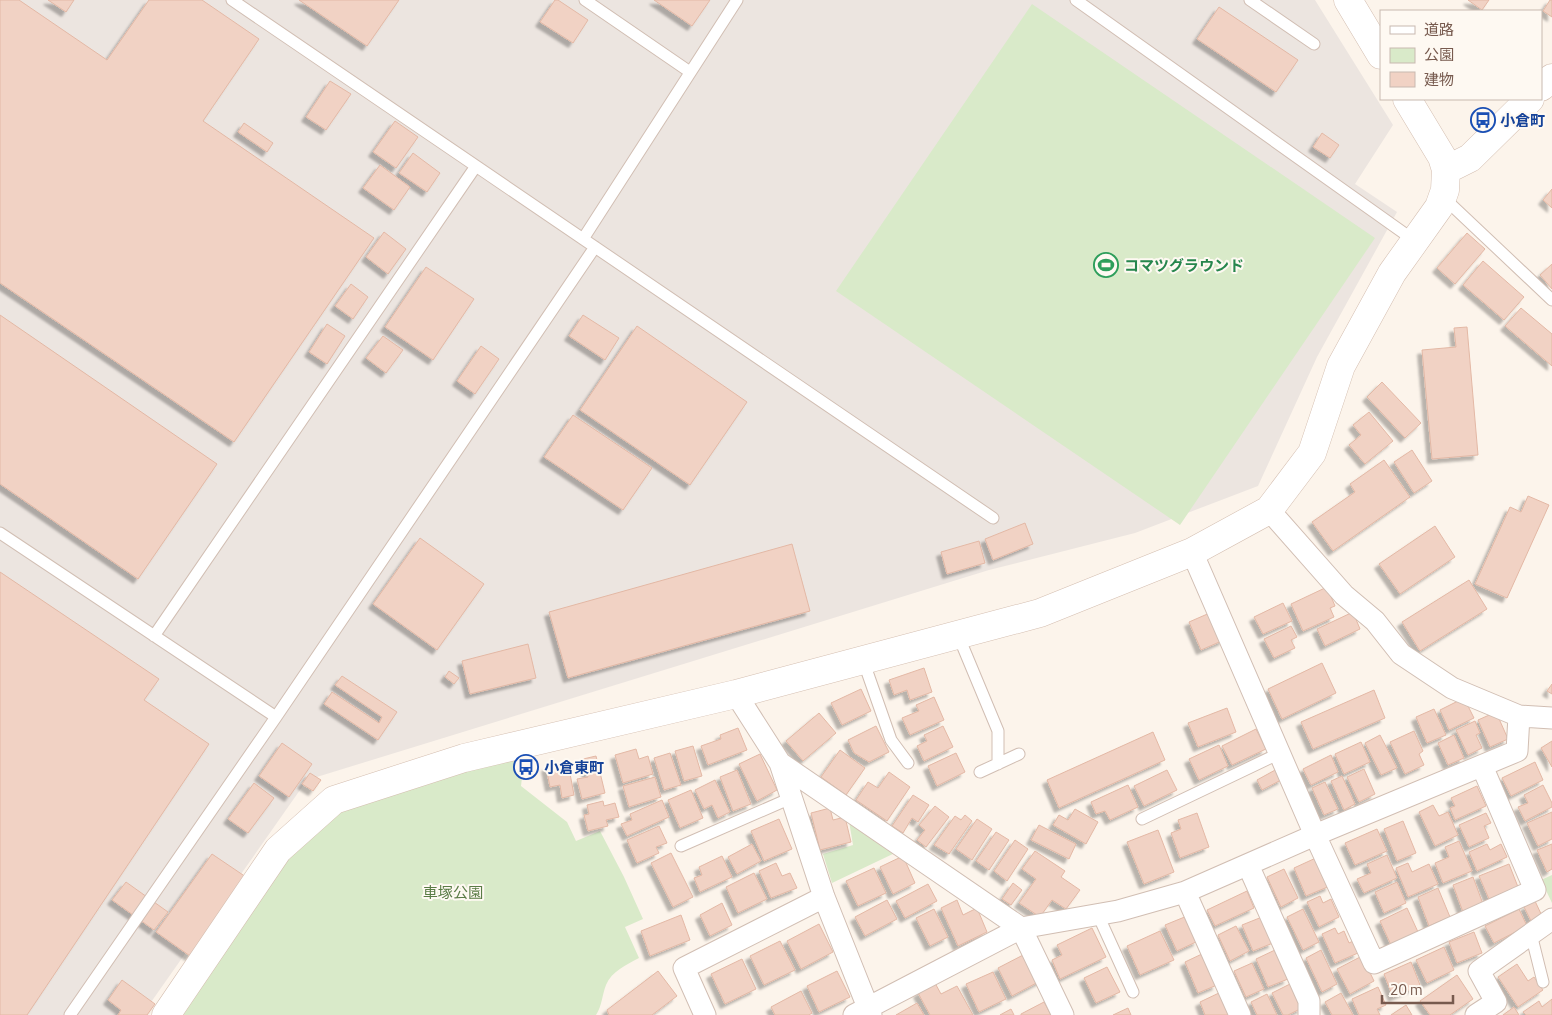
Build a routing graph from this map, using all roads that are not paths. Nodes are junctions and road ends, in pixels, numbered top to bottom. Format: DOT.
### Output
graph roads {
  1 [pos="585,0"];
  2 [pos="737,0"];
  3 [pos="1076,0"];
  4 [pos="1250,0"];
  5 [pos="1348,0"];
  6 [pos="234,1"];
  7 [pos="1314,44"];
  8 [pos="1380,53"];
  9 [pos="690,72"];
  10 [pos="1552,78"];
  11 [pos="1542,87"];
  12 [pos="1408,100"];
  13 [pos="1529,100"];
  14 [pos="476,166"];
  15 [pos="1446,170"];
  16 [pos="1443,197"];
  17 [pos="583,239"];
  18 [pos="1415,241"];
  19 [pos="595,247"];
  20 [pos="1552,300"];
  21 [pos="1269,510"];
  22 [pos="993,518"];
  23 [pos="0,532"];
  24 [pos="1192,552"];
  25 [pos="958,635"];
  26 [pos="154,636"];
  27 [pos="863,660"];
  28 [pos="736,694"];
  29 [pos="1519,716"];
  30 [pos="276,718"];
  31 [pos="1552,718"];
  32 [pos="1280,753"];
  33 [pos="1019,754"];
  34 [pos="780,763"];
  35 [pos="908,763"];
  36 [pos="998,764"];
  37 [pos="1482,766"];
  38 [pos="980,772"];
  39 [pos="791,798"];
  40 [pos="1142,819"];
  41 [pos="1315,835"];
  42 [pos="681,846"];
  43 [pos="1248,865"];
  44 [pos="1185,892"];
  45 [pos="824,897"];
  46 [pos="1098,915"];
  47 [pos="1552,919"];
  48 [pos="1021,928"];
  49 [pos="1531,934"];
  50 [pos="1543,982"];
  51 [pos="1133,992"];
  52 [pos="864,1013"];
  53 [pos="70,1015"];
  54 [pos="166,1015"];
  55 [pos="705,1015"];
  56 [pos="1063,1015"];
  57 [pos="1240,1015"];
  58 [pos="1310,1015"];
  59 [pos="1476,1015"];
  1 -- 9 [label="lane"];
  2 -- 9 [label="lane"];
  3 -- 18 [label="lane"];
  4 -- 7 [label="lane"];
  5 -- 8 [label="street"];
  6 -- 14 [label="lane"];
  9 -- 17 [label="lane"];
  10 -- 11 [label="street"];
  12 -- 15 [label="street"];
  13 -- 15 [label="street"];
  14 -- 17 [label="lane"];
  14 -- 26 [label="lane"];
  15 -- 16 [label="street"];
  16 -- 18 [label="street"];
  16 -- 20 [label="lane"];
  17 -- 19 [label="lane"];
  18 -- 21 [label="street"];
  19 -- 22 [label="lane"];
  19 -- 30 [label="lane"];
  21 -- 24 [label="street"];
  21 -- 29 [label="street"];
  23 -- 26 [label="lane"];
  24 -- 25 [label="street"];
  24 -- 32 [label="street"];
  25 -- 27 [label="street"];
  25 -- 36 [label="lane"];
  26 -- 30 [label="lane"];
  27 -- 28 [label="street"];
  27 -- 35 [label="lane"];
  28 -- 34 [label="street"];
  28 -- 54 [label="street"];
  29 -- 31 [label="street"];
  29 -- 37 [label="street"];
  30 -- 53 [label="lane"];
  32 -- 40 [label="lane"];
  32 -- 41 [label="street"];
  33 -- 36 [label="lane"];
  34 -- 39 [label="street"];
  34 -- 48 [label="street"];
  36 -- 38 [label="lane"];
  37 -- 41 [label="street"];
  37 -- 41 [label="street"];
  39 -- 42 [label="lane"];
  39 -- 45 [label="street"];
  41 -- 43 [label="street"];
  43 -- 44 [label="street"];
  43 -- 58 [label="street"];
  44 -- 46 [label="street"];
  44 -- 57 [label="street"];
  45 -- 52 [label="street"];
  45 -- 55 [label="street"];
  46 -- 48 [label="street"];
  46 -- 51 [label="lane"];
  47 -- 49 [label="street"];
  48 -- 52 [label="street"];
  48 -- 56 [label="street"];
  49 -- 50 [label="lane"];
  49 -- 59 [label="street"];
}
